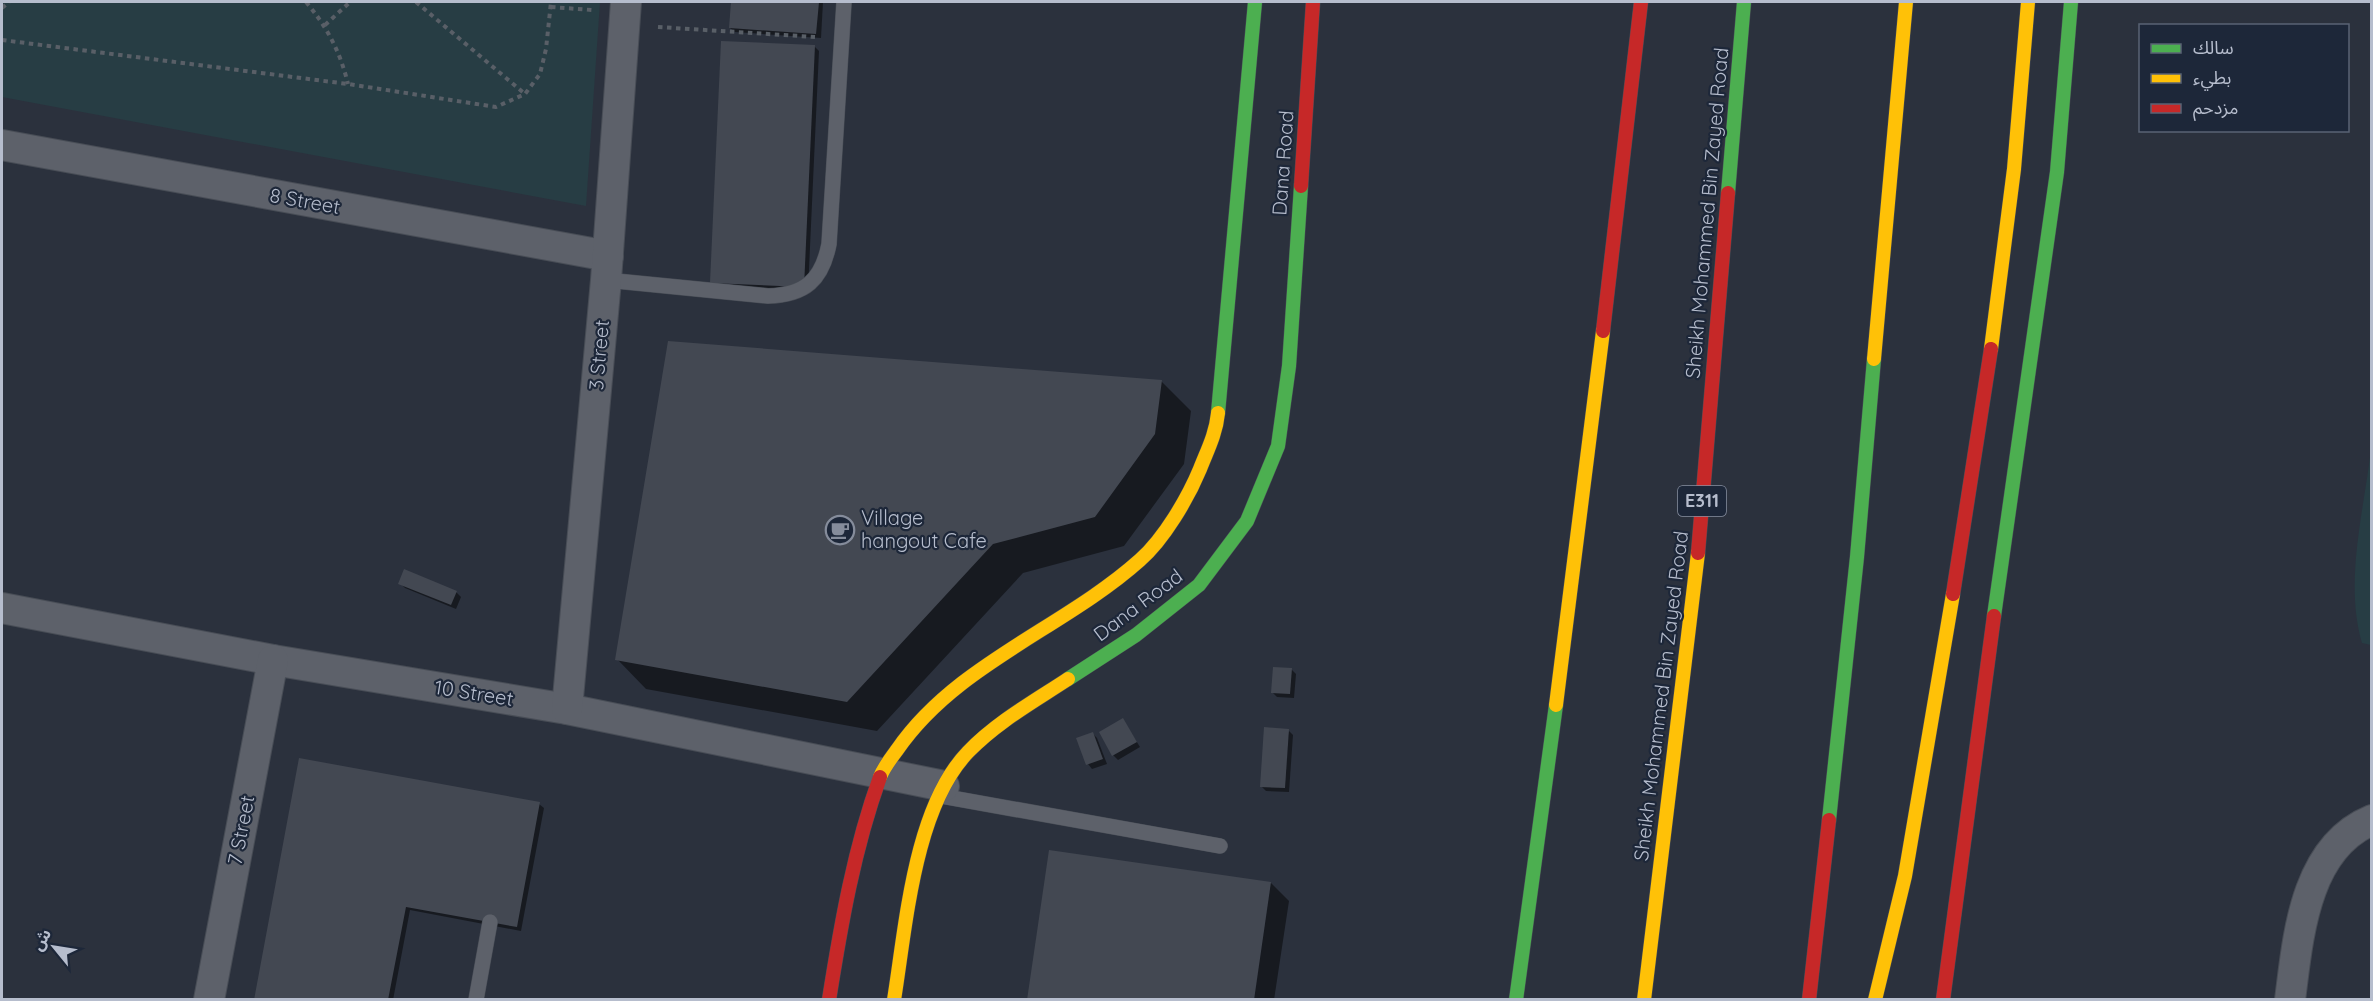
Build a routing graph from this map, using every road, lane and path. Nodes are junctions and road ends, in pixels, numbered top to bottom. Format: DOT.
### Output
graph roads {
  1 [pos="9,2"];
  2 [pos="306,2"];
  3 [pos="350,2"];
  4 [pos="416,2"];
  5 [pos="551,2"];
  6 [pos="844,2"];
  7 [pos="1255,2"];
  8 [pos="1313,2"];
  9 [pos="1641,2"];
  10 [pos="1744,2"];
  11 [pos="1906,2"];
  12 [pos="2028,2"];
  13 [pos="2071,2"];
  14 [pos="2,8"];
  15 [pos="625,13"];
  16 [pos="325,25"];
  17 [pos="842,38"];
  18 [pos="2,40"];
  19 [pos="348,84"];
  20 [pos="525,94"];
  21 [pos="2,146"];
  22 [pos="607,268"];
  23 [pos="2,608"];
  24 [pos="273,660"];
  25 [pos="567,709"];
  26 [pos="881,773"];
  27 [pos="942,791"];
  28 [pos="2372,820"];
  29 [pos="1221,846"];
  30 [pos="490,922"];
  31 [pos="209,999"];
  32 [pos="476,999"];
  33 [pos="829,999"];
  34 [pos="894,999"];
  35 [pos="1516,999"];
  36 [pos="1644,999"];
  37 [pos="1809,999"];
  38 [pos="1875,999"];
  39 [pos="1943,999"];
  40 [pos="2290,999"];
  1 -- 14 [label="path"];
  2 -- 16 [label="path"];
  3 -- 16 [label="path"];
  4 -- 20 [label="path"];
  5 -- 20 [label="path"];
  6 -- 17 [label="lane"];
  7 -- 26 [label="main road, Dana Road"];
  8 -- 27 [label="main road, Dana Road"];
  9 -- 35 [label="main road"];
  10 -- 36 [label="main road, Sheikh Mohammed Bin Zayed Road / E311"];
  11 -- 37 [label="main road"];
  12 -- 38 [label="main road"];
  13 -- 39 [label="main road"];
  15 -- 17 [label="path"];
  15 -- 22 [label="street, 3 Street"];
  16 -- 19 [label="path"];
  17 -- 22 [label="lane"];
  18 -- 19 [label="path"];
  19 -- 20 [label="path"];
  21 -- 22 [label="street, 8 Street"];
  22 -- 25 [label="street, 3 Street"];
  23 -- 24 [label="street, 10 Street"];
  24 -- 25 [label="street, 10 Street"];
  24 -- 31 [label="street, 7 Street"];
  25 -- 26 [label="street, 10 Street"];
  26 -- 27 [label="street, 10 Street"];
  26 -- 33 [label="main road, Dana Road"];
  27 -- 29 [label="lane"];
  27 -- 34 [label="main road, Dana Road"];
  28 -- 40 [label="street"];
  30 -- 32 [label="lane"];
}
